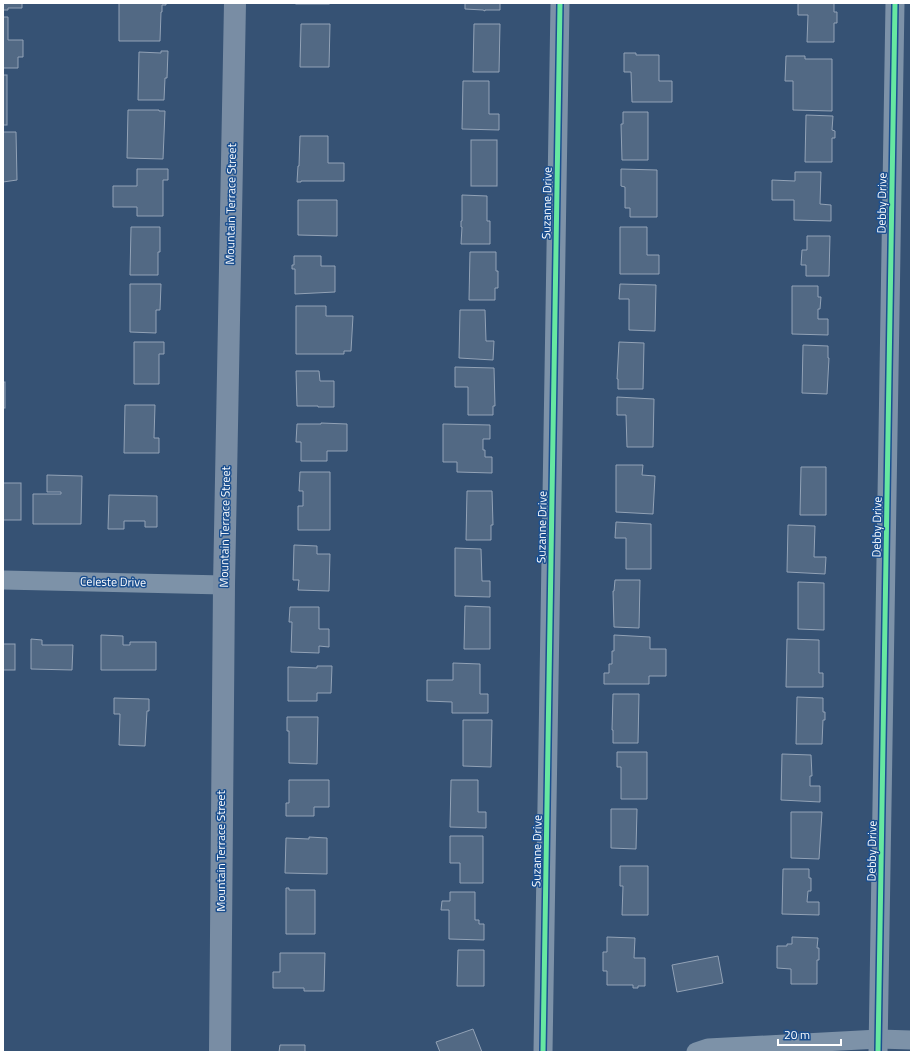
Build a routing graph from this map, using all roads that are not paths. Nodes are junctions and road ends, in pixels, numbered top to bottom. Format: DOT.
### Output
graph roads {
  1 [pos="235,3"];
  2 [pos="560,3"];
  3 [pos="895,3"];
  4 [pos="3,580"];
  5 [pos="224,585"];
  6 [pos="911,1040"];
  7 [pos="878,1045"];
  8 [pos="220,1052"];
  9 [pos="544,1052"];
  10 [pos="696,1052"];
  1 -- 5 [label="street, Mountain Terrace Street"];
  2 -- 9 [label="street, Suzanne Drive"];
  3 -- 7 [label="street, Debby Drive"];
  4 -- 5 [label="street, Celeste Drive"];
  5 -- 8 [label="street, Mountain Terrace Street"];
  6 -- 7 [label="street"];
  7 -- 10 [label="street"];
}
